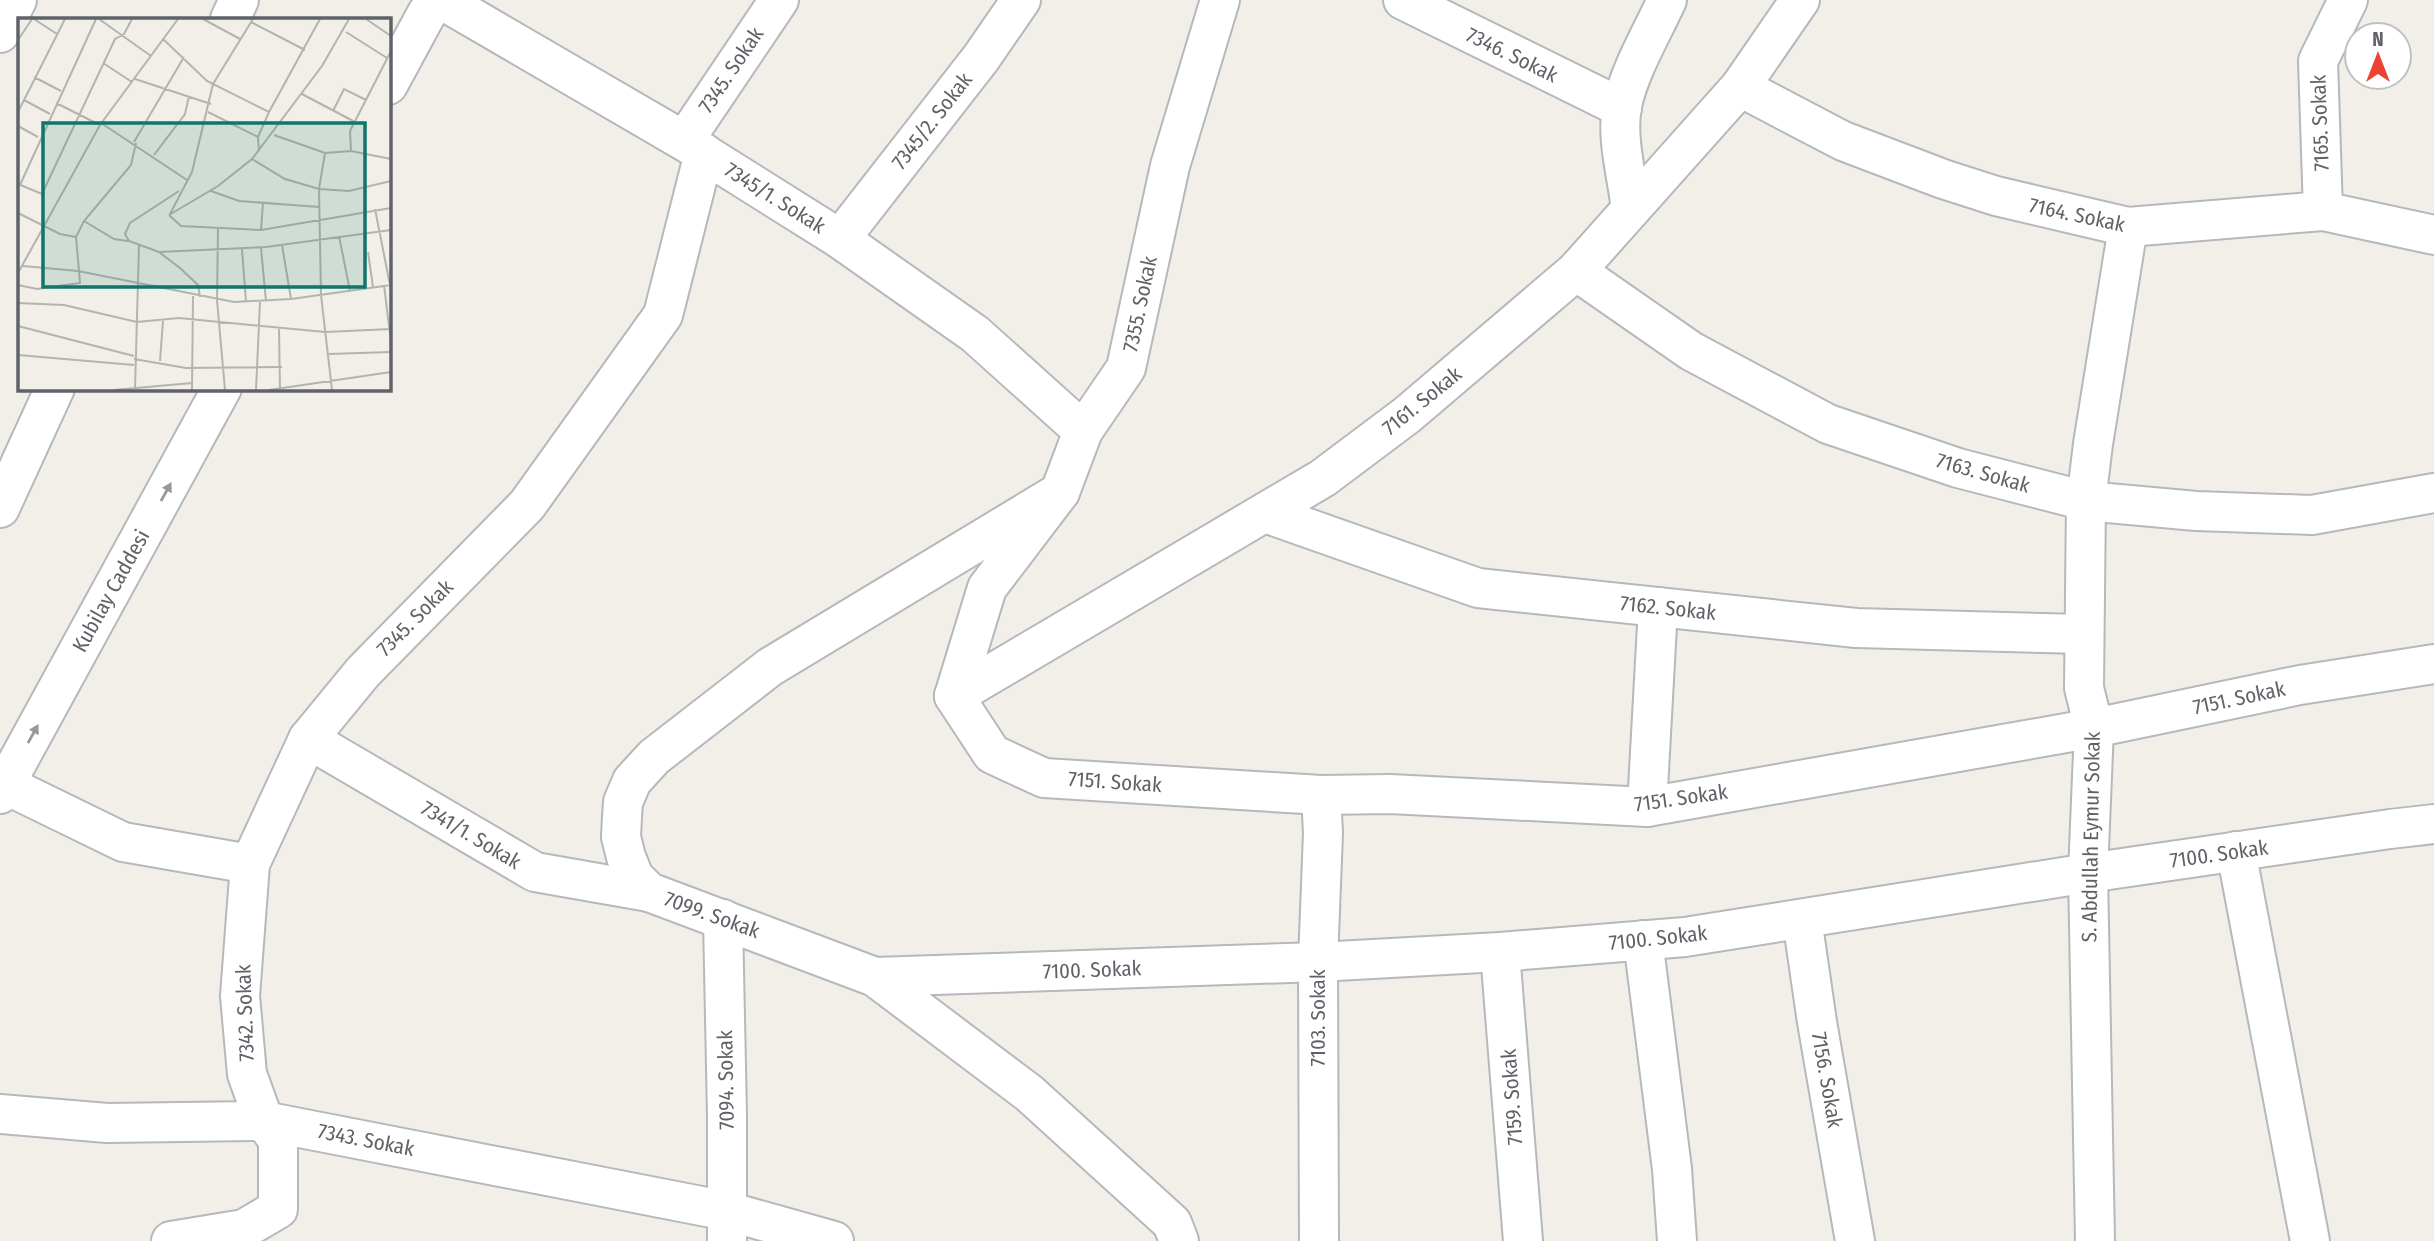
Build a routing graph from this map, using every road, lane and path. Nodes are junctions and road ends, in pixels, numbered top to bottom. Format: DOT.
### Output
graph roads {
  1 [pos="17,0"];
  2 [pos="239,0"];
  3 [pos="779,0"];
  4 [pos="1021,0"];
  5 [pos="1220,0"];
  6 [pos="1402,0"];
  7 [pos="1667,0"];
  8 [pos="1800,0"];
  9 [pos="2348,0"];
  10 [pos="427,3"];
  11 [pos="230,18"];
  12 [pos="0,33"];
  13 [pos="390,81"];
  14 [pos="1740,87"];
  15 [pos="1622,108"];
  16 [pos="694,147"];
  17 [pos="1632,209"];
  18 [pos="2323,211"];
  19 [pos="2128,227"];
  20 [pos="2434,235"];
  21 [pos="840,239"];
  22 [pos="1576,271"];
  23 [pos="54,390"];
  24 [pos="221,390"];
  25 [pos="1083,431"];
  26 [pos="1060,492"];
  27 [pos="2434,493"];
  28 [pos="2086,501"];
  29 [pos="0,508"];
  30 [pos="1265,513"];
  31 [pos="1658,607"];
  32 [pos="2083,634"];
  33 [pos="2434,664"];
  34 [pos="954,696"];
  35 [pos="2094,728"];
  36 [pos="308,738"];
  37 [pos="2,787"];
  38 [pos="1321,795"];
  39 [pos="1647,807"];
  40 [pos="2434,824"];
  41 [pos="2236,851"];
  42 [pos="250,864"];
  43 [pos="2088,873"];
  44 [pos="649,892"];
  45 [pos="723,919"];
  46 [pos="1802,919"];
  47 [pos="1643,940"];
  48 [pos="1500,952"];
  49 [pos="1318,962"];
  50 [pos="875,977"];
  51 [pos="0,1114"];
  52 [pos="264,1121"];
  53 [pos="727,1226"];
  54 [pos="171,1241"];
  55 [pos="834,1241"];
  56 [pos="1179,1241"];
  57 [pos="1319,1241"];
  58 [pos="1523,1241"];
  59 [pos="1677,1241"];
  60 [pos="1855,1241"];
  61 [pos="2095,1241"];
  62 [pos="2310,1241"];
  1 -- 12 [label="street"];
  2 -- 11 [label="street"];
  3 -- 16 [label="street, 7345. Sokak"];
  4 -- 21 [label="street, 7345/2. Sokak"];
  5 -- 25 [label="street, 7355. Sokak"];
  6 -- 15 [label="street, 7346. Sokak"];
  7 -- 15 [label="street"];
  8 -- 14 [label="street, 7161. Sokak"];
  9 -- 18 [label="street, 7165. Sokak"];
  10 -- 13 [label="street"];
  10 -- 16 [label="street, 7345/1. Sokak"];
  14 -- 17 [label="street, 7161. Sokak"];
  14 -- 19 [label="street, 7164. Sokak"];
  15 -- 17 [label="street"];
  16 -- 21 [label="street, 7345/1. Sokak"];
  16 -- 36 [label="street, 7345. Sokak"];
  17 -- 22 [label="street, 7161. Sokak"];
  18 -- 19 [label="street, 7164. Sokak"];
  18 -- 20 [label="street, 7164. Sokak"];
  19 -- 28 [label="street, S. Abdullah Eymur Sokak"];
  21 -- 25 [label="street, 7345/1. Sokak"];
  22 -- 28 [label="street, 7163. Sokak"];
  22 -- 30 [label="street, 7161. Sokak"];
  23 -- 29 [label="street"];
  37 -- 24 [label="street, Kubilay Caddesi, one-way"];
  25 -- 26 [label="street, 7355. Sokak"];
  26 -- 34 [label="street, 7355. Sokak"];
  26 -- 44 [label="street, 7099. Sokak"];
  27 -- 28 [label="street, 7163. Sokak"];
  28 -- 32 [label="street, S. Abdullah Eymur Sokak"];
  30 -- 31 [label="street, 7162. Sokak"];
  30 -- 34 [label="street, 7161. Sokak"];
  31 -- 32 [label="street, 7162. Sokak"];
  31 -- 39 [label="street"];
  32 -- 35 [label="street, S. Abdullah Eymur Sokak"];
  33 -- 35 [label="street, 7151. Sokak"];
  34 -- 38 [label="street, 7151. Sokak"];
  35 -- 39 [label="street, 7151. Sokak"];
  35 -- 43 [label="street, S. Abdullah Eymur Sokak"];
  36 -- 42 [label="street, 7345. Sokak"];
  36 -- 44 [label="street, 7341/1. Sokak"];
  37 -- 42 [label="street"];
  38 -- 39 [label="street, 7151. Sokak"];
  38 -- 49 [label="street, 7103. Sokak"];
  40 -- 41 [label="street, 7100. Sokak"];
  41 -- 43 [label="street, 7100. Sokak"];
  41 -- 62 [label="street"];
  42 -- 52 [label="street, 7342. Sokak"];
  43 -- 46 [label="street, 7100. Sokak"];
  43 -- 61 [label="street, S. Abdullah Eymur Sokak"];
  44 -- 45 [label="street, 7099. Sokak"];
  45 -- 50 [label="street, 7099. Sokak"];
  45 -- 53 [label="street, 7094. Sokak"];
  46 -- 47 [label="street, 7100. Sokak"];
  46 -- 60 [label="street, 7156. Sokak"];
  47 -- 48 [label="street, 7100. Sokak"];
  47 -- 59 [label="street"];
  48 -- 49 [label="street, 7100. Sokak"];
  48 -- 58 [label="street, 7159. Sokak"];
  49 -- 50 [label="street, 7100. Sokak"];
  49 -- 57 [label="street, 7103. Sokak"];
  50 -- 56 [label="street, 7099. Sokak"];
  51 -- 52 [label="street, 7343. Sokak"];
  52 -- 53 [label="street, 7343. Sokak"];
  52 -- 54 [label="street, 7342. Sokak"];
  53 -- 55 [label="street, 7343. Sokak"];
}
